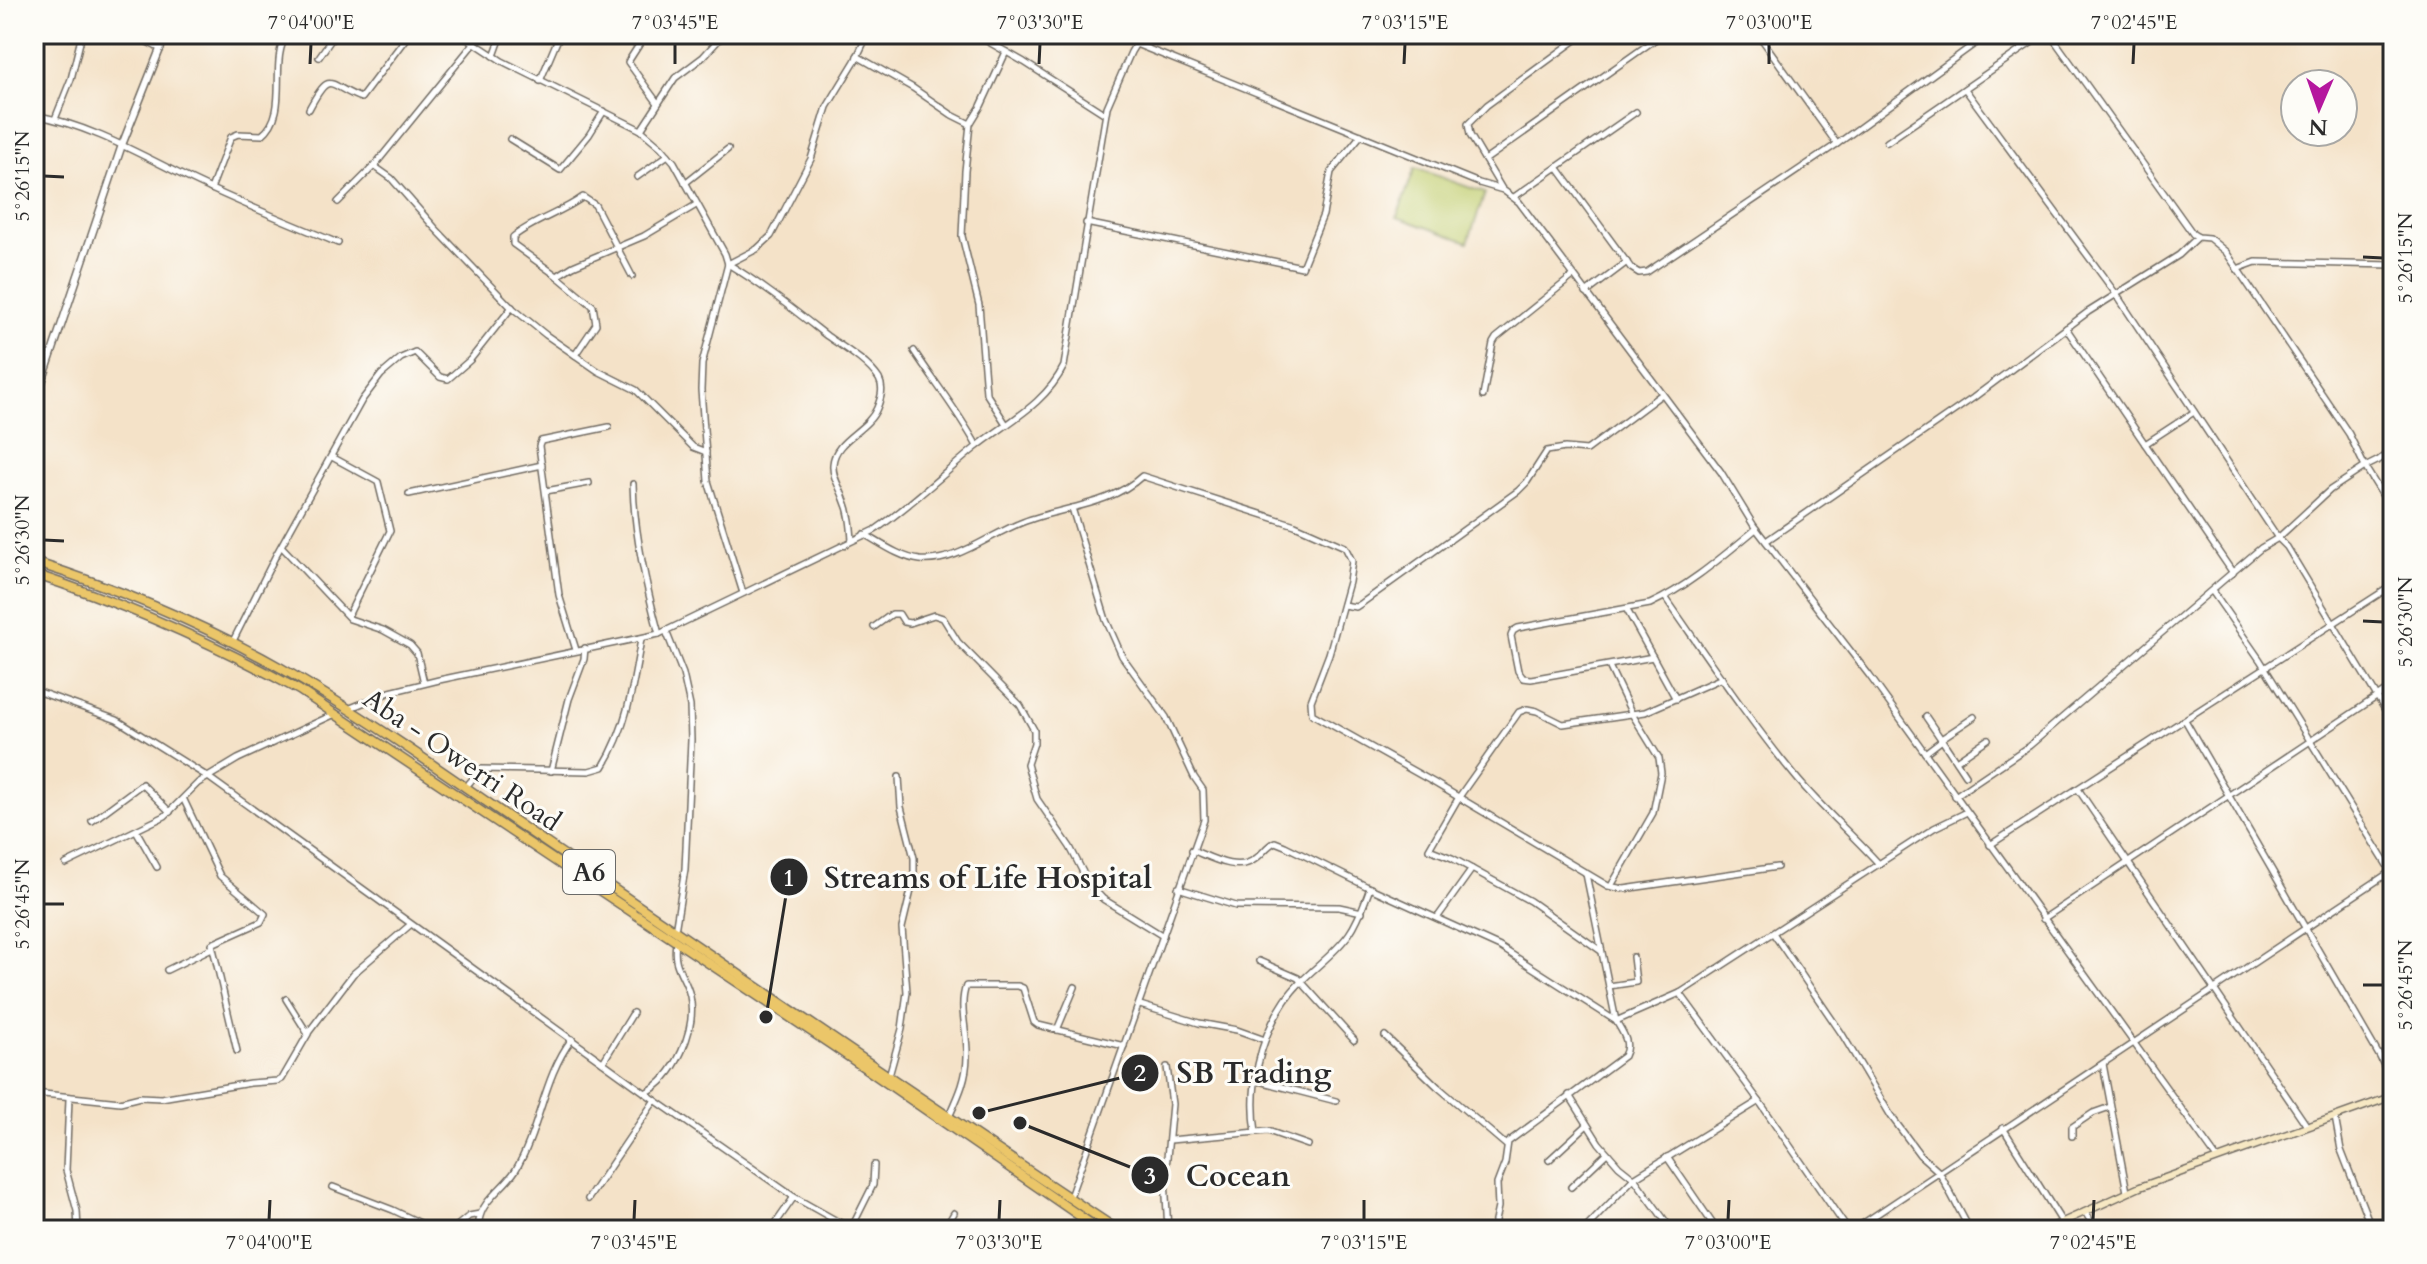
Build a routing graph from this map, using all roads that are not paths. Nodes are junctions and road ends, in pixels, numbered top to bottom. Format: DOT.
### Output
graph roads {
  1 [pos="82,34"];
  2 [pos="131,34"];
  3 [pos="166,34"];
  4 [pos="274,34"];
  5 [pos="335,34"];
  6 [pos="409,34"];
  7 [pos="502,34"];
  8 [pos="560,34"];
  9 [pos="646,34"];
  10 [pos="724,34"];
  11 [pos="868,34"];
  12 [pos="1142,34"];
  13 [pos="1584,34"];
  14 [pos="1663,34"];
  15 [pos="1758,34"];
  16 [pos="1988,34"];
  17 [pos="2047,34"];
  18 [pos="465,35"];
  19 [pos="286,37"];
  20 [pos="980,37"];
  21 [pos="474,43"];
  22 [pos="1136,44"];
  23 [pos="161,49"];
  24 [pos="1006,52"];
  25 [pos="494,56"];
  26 [pos="857,56"];
  27 [pos="319,57"];
  28 [pos="540,81"];
  29 [pos="1965,89"];
  30 [pos="657,102"];
  31 [pos="309,109"];
  32 [pos="604,111"];
  33 [pos="1636,112"];
  34 [pos="1105,114"];
  35 [pos="34,115"];
  36 [pos="55,119"];
  37 [pos="970,124"];
  38 [pos="641,130"];
  39 [pos="1361,135"];
  40 [pos="510,139"];
  41 [pos="1887,142"];
  42 [pos="1837,144"];
  43 [pos="122,145"];
  44 [pos="728,149"];
  45 [pos="668,155"];
  46 [pos="1485,160"];
  47 [pos="374,166"];
  48 [pos="1557,167"];
  49 [pos="637,177"];
  50 [pos="685,183"];
  51 [pos="211,189"];
  52 [pos="1503,190"];
  53 [pos="1514,197"];
  54 [pos="338,202"];
  55 [pos="696,205"];
  56 [pos="1086,223"];
  57 [pos="2198,237"];
  58 [pos="338,243"];
  59 [pos="617,247"];
  60 [pos="1627,262"];
  61 [pos="728,264"];
  62 [pos="2393,265"];
  63 [pos="2237,269"];
  64 [pos="557,276"];
  65 [pos="632,276"];
  66 [pos="1573,276"];
  67 [pos="1586,293"];
  68 [pos="2116,294"];
  69 [pos="512,307"];
  70 [pos="2066,328"];
  71 [pos="914,351"];
  72 [pos="575,355"];
  73 [pos="1662,394"];
  74 [pos="1483,396"];
  75 [pos="34,406"];
  76 [pos="2194,412"];
  77 [pos="1006,424"];
  78 [pos="609,427"];
  79 [pos="2145,444"];
  80 [pos="977,446"];
  81 [pos="2393,449"];
  82 [pos="706,452"];
  83 [pos="332,457"];
  84 [pos="542,465"];
  85 [pos="2365,467"];
  86 [pos="589,483"];
  87 [pos="633,484"];
  88 [pos="546,491"];
  89 [pos="409,494"];
  90 [pos="1072,508"];
  91 [pos="2393,512"];
  92 [pos="1756,529"];
  93 [pos="864,534"];
  94 [pos="2278,538"];
  95 [pos="852,540"];
  96 [pos="1766,541"];
  97 [pos="282,547"];
  98 [pos="34,562"];
  99 [pos="2233,573"];
  100 [pos="34,574"];
  101 [pos="2393,585"];
  102 [pos="2212,591"];
  103 [pos="743,593"];
  104 [pos="1665,597"];
  105 [pos="1343,605"];
  106 [pos="1627,610"];
  107 [pos="348,616"];
  108 [pos="2332,625"];
  109 [pos="874,627"];
  110 [pos="666,631"];
  111 [pos="659,634"];
  112 [pos="641,639"];
  113 [pos="232,643"];
  114 [pos="585,648"];
  115 [pos="576,650"];
  116 [pos="1653,657"];
  117 [pos="1609,666"];
  118 [pos="2264,669"];
  119 [pos="1722,678"];
  120 [pos="424,683"];
  121 [pos="2393,686"];
  122 [pos="34,690"];
  123 [pos="2376,697"];
  124 [pos="1676,699"];
  125 [pos="347,710"];
  126 [pos="336,714"];
  127 [pos="1632,714"];
  128 [pos="1926,717"];
  129 [pos="1974,717"];
  130 [pos="2185,720"];
  131 [pos="2393,723"];
  132 [pos="1941,739"];
  133 [pos="1988,739"];
  134 [pos="2310,742"];
  135 [pos="1925,753"];
  136 [pos="1956,761"];
  137 [pos="551,771"];
  138 [pos="1965,775"];
  139 [pos="208,777"];
  140 [pos="899,777"];
  141 [pos="465,788"];
  142 [pos="2078,789"];
  143 [pos="2228,794"];
  144 [pos="1955,796"];
  145 [pos="1459,797"];
  146 [pos="184,800"];
  147 [pos="170,812"];
  148 [pos="1967,812"];
  149 [pos="92,821"];
  150 [pos="137,832"];
  151 [pos="1990,845"];
  152 [pos="1192,850"];
  153 [pos="2127,861"];
  154 [pos="66,864"];
  155 [pos="1879,864"];
  156 [pos="157,867"];
  157 [pos="1777,867"];
  158 [pos="1472,869"];
  159 [pos="2392,872"];
  160 [pos="1586,873"];
  161 [pos="1611,886"];
  162 [pos="1178,888"];
  163 [pos="1370,888"];
  164 [pos="1362,912"];
  165 [pos="1437,918"];
  166 [pos="2043,919"];
  167 [pos="410,925"];
  168 [pos="2306,929"];
  169 [pos="675,931"];
  170 [pos="1773,933"];
  171 [pos="1163,936"];
  172 [pos="676,943"];
  173 [pos="212,948"];
  174 [pos="1601,951"];
  175 [pos="1633,957"];
  176 [pos="1259,961"];
  177 [pos="167,970"];
  178 [pos="1301,981"];
  179 [pos="1609,986"];
  180 [pos="1075,987"];
  181 [pos="2213,989"];
  182 [pos="1680,993"];
  183 [pos="286,999"];
  184 [pos="1140,1005"];
  185 [pos="633,1013"];
  186 [pos="1616,1021"];
  187 [pos="1057,1030"];
  188 [pos="308,1034"];
  189 [pos="1385,1036"];
  190 [pos="572,1039"];
  191 [pos="1265,1040"];
  192 [pos="1354,1040"];
  193 [pos="2136,1042"];
  194 [pos="1124,1046"];
  195 [pos="237,1051"];
  196 [pos="603,1062"];
  197 [pos="2103,1064"];
  198 [pos="1167,1067"];
  199 [pos="889,1076"];
  200 [pos="1255,1080"];
  201 [pos="2393,1085"];
  202 [pos="34,1093"];
  203 [pos="645,1093"];
  204 [pos="1569,1094"];
  205 [pos="2393,1096"];
  206 [pos="69,1099"];
  207 [pos="655,1100"];
  208 [pos="1336,1101"];
  209 [pos="1759,1101"];
  210 [pos="2110,1107"];
  211 [pos="2335,1116"];
  212 [pos="948,1118"];
  213 [pos="1587,1125"];
  214 [pos="2307,1126"];
  215 [pos="2003,1128"];
  216 [pos="1256,1132"];
  217 [pos="2072,1136"];
  218 [pos="1170,1140"];
  219 [pos="1308,1145"];
  220 [pos="1506,1145"];
  221 [pos="1607,1153"];
  222 [pos="1667,1157"];
  223 [pos="2216,1157"];
  224 [pos="1549,1160"];
  225 [pos="874,1165"];
  226 [pos="1939,1172"];
  227 [pos="1634,1178"];
  228 [pos="333,1187"];
  229 [pos="1571,1187"];
  230 [pos="2127,1192"];
  231 [pos="794,1197"];
  232 [pos="1070,1198"];
  233 [pos="588,1199"];
  234 [pos="2085,1212"];
  235 [pos="954,1213"];
  236 [pos="481,1214"];
  237 [pos="2062,1222"];
  238 [pos="2371,1227"];
  239 [pos="2393,1227"];
  240 [pos="78,1230"];
  241 [pos="435,1230"];
  242 [pos="452,1230"];
  243 [pos="484,1230"];
  244 [pos="771,1230"];
  245 [pos="852,1230"];
  246 [pos="944,1230"];
  247 [pos="1100,1230"];
  248 [pos="1118,1230"];
  249 [pos="1168,1230"];
  250 [pos="1493,1230"];
  251 [pos="1584,1230"];
  252 [pos="1672,1230"];
  253 [pos="1717,1230"];
  254 [pos="1850,1230"];
  255 [pos="1970,1230"];
  256 [pos="2045,1230"];
  257 [pos="2096,1230"];
  258 [pos="2361,1230"];
  1 -- 36 [label="street"];
  2 -- 23 [label="street"];
  3 -- 23 [label="street"];
  4 -- 19 [label="street"];
  5 -- 27 [label="street"];
  6 -- 31 [label="street"];
  7 -- 25 [label="street"];
  8 -- 28 [label="street"];
  9 -- 30 [label="street"];
  10 -- 30 [label="street"];
  11 -- 26 [label="street"];
  12 -- 22 [label="street"];
  13 -- 46 [label="street"];
  14 -- 46 [label="street"];
  15 -- 42 [label="street"];
  16 -- 42 [label="street"];
  17 -- 29 [label="street"];
  17 -- 57 [label="street"];
  18 -- 21 [label="street"];
  19 -- 51 [label="street"];
  20 -- 24 [label="street"];
  21 -- 25 [label="street"];
  21 -- 47 [label="street"];
  22 -- 34 [label="street"];
  22 -- 39 [label="street"];
  23 -- 43 [label="street"];
  24 -- 34 [label="street"];
  24 -- 37 [label="street"];
  25 -- 28 [label="street"];
  26 -- 37 [label="street"];
  26 -- 61 [label="street"];
  28 -- 32 [label="street"];
  29 -- 41 [label="street"];
  29 -- 68 [label="street"];
  30 -- 38 [label="street"];
  32 -- 38 [label="street"];
  32 -- 40 [label="street"];
  33 -- 48 [label="street"];
  34 -- 56 [label="street"];
  35 -- 36 [label="street"];
  36 -- 43 [label="street"];
  37 -- 77 [label="street"];
  38 -- 45 [label="street"];
  39 -- 52 [label="street"];
  39 -- 56 [label="street"];
  42 -- 60 [label="street"];
  43 -- 51 [label="street"];
  43 -- 75 [label="street"];
  44 -- 50 [label="street"];
  45 -- 49 [label="street"];
  45 -- 50 [label="street"];
  46 -- 52 [label="street"];
  47 -- 54 [label="street"];
  47 -- 69 [label="street"];
  48 -- 53 [label="street"];
  48 -- 60 [label="street"];
  50 -- 55 [label="street"];
  51 -- 58 [label="street"];
  52 -- 53 [label="street"];
  53 -- 66 [label="street"];
  55 -- 59 [label="street"];
  55 -- 61 [label="street"];
  56 -- 77 [label="street"];
  57 -- 63 [label="street"];
  57 -- 68 [label="street"];
  59 -- 64 [label="street"];
  59 -- 64 [label="street"];
  59 -- 65 [label="street"];
  60 -- 67 [label="street"];
  61 -- 82 [label="street"];
  61 -- 95 [label="street"];
  62 -- 63 [label="street"];
  63 -- 85 [label="street"];
  64 -- 72 [label="street"];
  66 -- 67 [label="street"];
  66 -- 74 [label="street"];
  67 -- 73 [label="street"];
  68 -- 70 [label="street"];
  68 -- 76 [label="street"];
  69 -- 72 [label="street"];
  69 -- 83 [label="street"];
  70 -- 79 [label="street"];
  70 -- 96 [label="street"];
  71 -- 80 [label="street"];
  72 -- 82 [label="street"];
  73 -- 92 [label="street"];
  73 -- 105 [label="street"];
  76 -- 79 [label="street"];
  76 -- 94 [label="street"];
  77 -- 80 [label="street"];
  78 -- 84 [label="street"];
  79 -- 99 [label="street"];
  80 -- 93 [label="street"];
  81 -- 85 [label="street"];
  82 -- 103 [label="street"];
  83 -- 97 [label="street"];
  83 -- 107 [label="street"];
  84 -- 88 [label="street"];
  84 -- 89 [label="street"];
  85 -- 91 [label="street"];
  85 -- 94 [label="street"];
  86 -- 88 [label="street"];
  87 -- 111 [label="street"];
  88 -- 115 [label="street"];
  90 -- 93 [label="street"];
  90 -- 105 [label="street"];
  90 -- 152 [label="street"];
  92 -- 96 [label="street"];
  92 -- 104 [label="street"];
  93 -- 95 [label="street"];
  94 -- 99 [label="street"];
  94 -- 108 [label="street"];
  95 -- 103 [label="street"];
  96 -- 135 [label="street"];
  97 -- 107 [label="street"];
  97 -- 113 [label="street"];
  98 -- 113 [label="highway, Aba - Owerri Road / A6"];
  99 -- 102 [label="street"];
  100 -- 126 [label="highway, Aba - Owerri Road / A6"];
  101 -- 108 [label="street"];
  102 -- 118 [label="street"];
  102 -- 144 [label="street"];
  103 -- 110 [label="street"];
  104 -- 106 [label="street"];
  104 -- 119 [label="street"];
  105 -- 145 [label="street"];
  106 -- 116 [label="street"];
  106 -- 117 [label="street"];
  107 -- 120 [label="street"];
  108 -- 118 [label="street"];
  108 -- 123 [label="street"];
  109 -- 171 [label="street"];
  110 -- 111 [label="street"];
  110 -- 169 [label="street"];
  111 -- 112 [label="street"];
  112 -- 114 [label="street"];
  112 -- 137 [label="street"];
  113 -- 125 [label="highway, Aba - Owerri Road / A6"];
  114 -- 115 [label="street"];
  114 -- 137 [label="street"];
  115 -- 120 [label="street"];
  116 -- 117 [label="street"];
  116 -- 124 [label="street"];
  117 -- 127 [label="street"];
  118 -- 130 [label="street"];
  118 -- 134 [label="street"];
  119 -- 124 [label="street"];
  119 -- 155 [label="street"];
  120 -- 125 [label="street"];
  121 -- 123 [label="street"];
  122 -- 139 [label="street"];
  123 -- 131 [label="street"];
  123 -- 134 [label="street"];
  124 -- 127 [label="street"];
  125 -- 141 [label="highway, Aba - Owerri Road / A6"];
  126 -- 139 [label="street"];
  126 -- 172 [label="highway, Aba - Owerri Road / A6"];
  127 -- 145 [label="street"];
  127 -- 161 [label="street"];
  128 -- 132 [label="street"];
  129 -- 132 [label="street"];
  130 -- 142 [label="street"];
  130 -- 143 [label="street"];
  132 -- 135 [label="street"];
  132 -- 136 [label="street"];
  133 -- 136 [label="street"];
  134 -- 143 [label="street"];
  134 -- 159 [label="street"];
  135 -- 144 [label="street"];
  136 -- 138 [label="street"];
  137 -- 141 [label="street"];
  139 -- 146 [label="street"];
  139 -- 167 [label="street"];
  140 -- 199 [label="street"];
  141 -- 169 [label="highway, Aba - Owerri Road / A6"];
  142 -- 151 [label="street"];
  142 -- 153 [label="street"];
  143 -- 153 [label="street"];
  143 -- 168 [label="street"];
  144 -- 148 [label="street"];
  145 -- 158 [label="street"];
  145 -- 160 [label="street"];
  146 -- 147 [label="street"];
  146 -- 173 [label="street"];
  147 -- 149 [label="street"];
  147 -- 150 [label="street"];
  148 -- 151 [label="street"];
  148 -- 155 [label="street"];
  150 -- 154 [label="street"];
  150 -- 156 [label="street"];
  151 -- 166 [label="street"];
  152 -- 162 [label="street"];
  152 -- 163 [label="street"];
  153 -- 166 [label="street"];
  153 -- 181 [label="street"];
  155 -- 170 [label="street"];
  157 -- 161 [label="street"];
  158 -- 165 [label="street"];
  158 -- 174 [label="street"];
  159 -- 168 [label="street"];
  160 -- 161 [label="street"];
  160 -- 174 [label="street"];
  162 -- 164 [label="street"];
  162 -- 171 [label="street"];
  163 -- 164 [label="street"];
  163 -- 165 [label="street"];
  164 -- 178 [label="street"];
  165 -- 186 [label="street"];
  166 -- 193 [label="street"];
  167 -- 188 [label="street"];
  167 -- 190 [label="street"];
  168 -- 181 [label="street"];
  168 -- 201 [label="street"];
  169 -- 199 [label="highway, Aba - Owerri Road / A6"];
  170 -- 182 [label="street"];
  170 -- 226 [label="street"];
  171 -- 184 [label="street"];
  172 -- 203 [label="street"];
  172 -- 247 [label="highway, Aba - Owerri Road / A6"];
  173 -- 177 [label="street"];
  173 -- 195 [label="street"];
  174 -- 179 [label="street"];
  175 -- 179 [label="street"];
  176 -- 178 [label="street"];
  178 -- 191 [label="street"];
  178 -- 192 [label="street"];
  179 -- 186 [label="street"];
  180 -- 187 [label="street"];
  181 -- 193 [label="street"];
  181 -- 214 [label="street"];
  182 -- 186 [label="street"];
  182 -- 209 [label="street"];
  183 -- 188 [label="street"];
  184 -- 191 [label="street"];
  184 -- 194 [label="street"];
  185 -- 196 [label="street"];
  186 -- 204 [label="street"];
  187 -- 194 [label="street"];
  187 -- 212 [label="street"];
  188 -- 206 [label="street"];
  189 -- 220 [label="street"];
  190 -- 196 [label="street"];
  190 -- 236 [label="street"];
  191 -- 200 [label="street"];
  193 -- 197 [label="street"];
  193 -- 223 [label="street"];
  194 -- 232 [label="street"];
  196 -- 203 [label="street"];
  197 -- 210 [label="street"];
  197 -- 215 [label="street"];
  198 -- 218 [label="street"];
  199 -- 212 [label="highway, Aba - Owerri Road / A6"];
  200 -- 208 [label="street"];
  200 -- 216 [label="street"];
  202 -- 206 [label="street"];
  203 -- 207 [label="street"];
  204 -- 213 [label="street"];
  204 -- 220 [label="street"];
  205 -- 211 [label="main road"];
  206 -- 240 [label="street"];
  207 -- 231 [label="street"];
  207 -- 233 [label="street"];
  209 -- 222 [label="street"];
  209 -- 254 [label="street"];
  210 -- 217 [label="street"];
  210 -- 230 [label="street"];
  211 -- 214 [label="main road"];
  211 -- 238 [label="street"];
  212 -- 232 [label="highway, Aba - Owerri Road / A6"];
  213 -- 221 [label="street"];
  213 -- 224 [label="street"];
  214 -- 223 [label="main road"];
  215 -- 226 [label="street"];
  215 -- 237 [label="street"];
  216 -- 218 [label="street"];
  216 -- 219 [label="street"];
  218 -- 249 [label="street"];
  220 -- 250 [label="street"];
  221 -- 227 [label="street"];
  221 -- 229 [label="street"];
  222 -- 227 [label="street"];
  222 -- 253 [label="street"];
  223 -- 230 [label="main road"];
  225 -- 245 [label="street"];
  226 -- 254 [label="street"];
  226 -- 255 [label="street"];
  227 -- 251 [label="street"];
  227 -- 252 [label="street"];
  228 -- 241 [label="street"];
  230 -- 234 [label="main road"];
  231 -- 244 [label="street"];
  231 -- 245 [label="street"];
  232 -- 248 [label="highway, Aba - Owerri Road / A6"];
  234 -- 237 [label="main road"];
  234 -- 257 [label="street"];
  235 -- 246 [label="street"];
  236 -- 242 [label="street"];
  236 -- 243 [label="street"];
  237 -- 256 [label="main road"];
  238 -- 239 [label="street"];
  238 -- 258 [label="street"];
}
